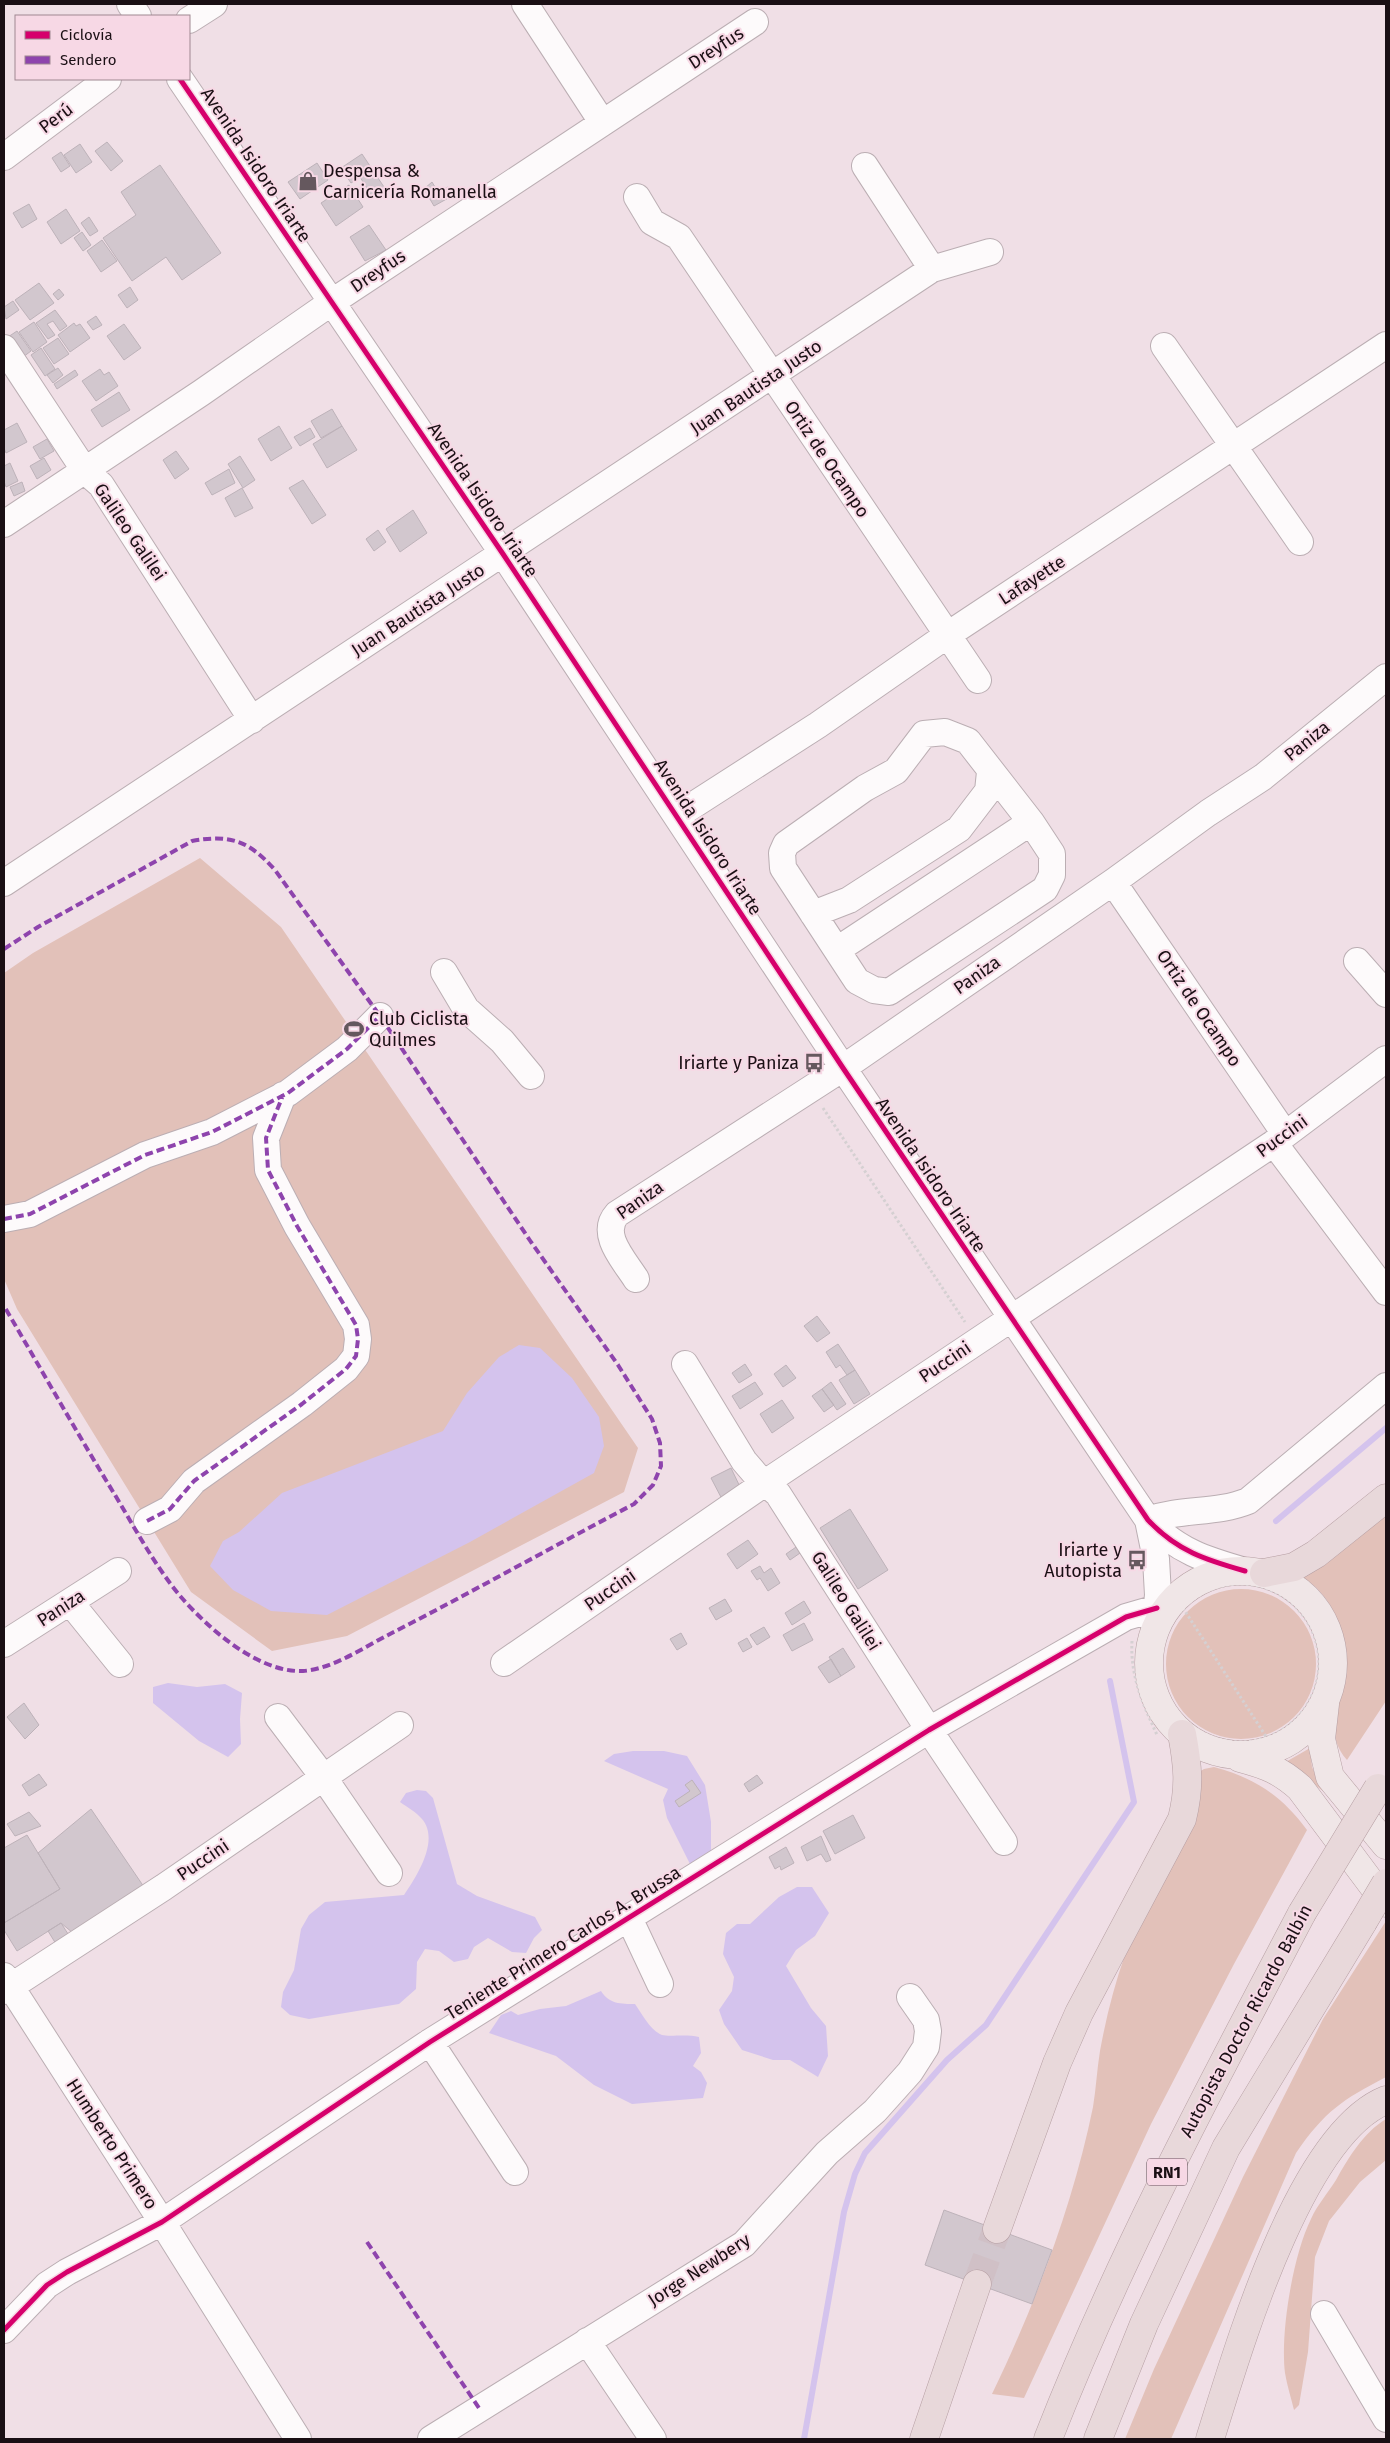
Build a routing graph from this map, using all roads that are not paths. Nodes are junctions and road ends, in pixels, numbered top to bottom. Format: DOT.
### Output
graph roads {
  1 [pos="130,4"];
  2 [pos="214,4"];
  3 [pos="525,4"];
  4 [pos="137,15"];
  5 [pos="190,19"];
  6 [pos="755,22"];
  7 [pos="107,80"];
  8 [pos="181,80"];
  9 [pos="602,122"];
  10 [pos="4,157"];
  11 [pos="865,166"];
  12 [pos="637,197"];
  13 [pos="990,252"];
  14 [pos="932,270"];
  15 [pos="332,302"];
  16 [pos="1386,345"];
  17 [pos="1164,346"];
  18 [pos="4,348"];
  19 [pos="772,377"];
  20 [pos="1234,446"];
  21 [pos="85,471"];
  22 [pos="4,524"];
  23 [pos="1300,542"];
  24 [pos="503,554"];
  25 [pos="946,636"];
  26 [pos="1386,677"];
  27 [pos="978,680"];
  28 [pos="252,720"];
  29 [pos="990,772"];
  30 [pos="678,815"];
  31 [pos="1031,822"];
  32 [pos="1112,882"];
  33 [pos="4,883"];
  34 [pos="814,914"];
  35 [pos="837,950"];
  36 [pos="1357,961"];
  37 [pos="444,972"];
  38 [pos="1386,994"];
  39 [pos="380,1016"];
  40 [pos="1386,1059"];
  41 [pos="843,1068"];
  42 [pos="530,1076"];
  43 [pos="283,1095"];
  44 [pos="1279,1139"];
  45 [pos="4,1219"];
  46 [pos="636,1279"];
  47 [pos="1386,1292"];
  48 [pos="1010,1318"];
  49 [pos="685,1364"];
  50 [pos="1386,1386"];
  51 [pos="765,1483"];
  52 [pos="1386,1498"];
  53 [pos="1148,1520"];
  54 [pos="147,1521"];
  55 [pos="118,1571"];
  56 [pos="1255,1572"];
  57 [pos="70,1602"];
  58 [pos="1149,1618"];
  59 [pos="4,1644"];
  60 [pos="504,1663"];
  61 [pos="120,1664"];
  62 [pos="1326,1700"];
  63 [pos="278,1717"];
  64 [pos="400,1725"];
  65 [pos="929,1730"];
  66 [pos="1170,1736"];
  67 [pos="1229,1755"];
  68 [pos="324,1778"];
  69 [pos="1382,1782"];
  70 [pos="1004,1842"];
  71 [pos="1386,1845"];
  72 [pos="389,1873"];
  73 [pos="1386,1883"];
  74 [pos="1386,1903"];
  75 [pos="629,1918"];
  76 [pos="660,1984"];
  77 [pos="6,1985"];
  78 [pos="910,1997"];
  79 [pos="430,2042"];
  80 [pos="1386,2100"];
  81 [pos="514,2172"];
  82 [pos="162,2222"];
  83 [pos="996,2229"];
  84 [pos="977,2284"];
  85 [pos="1324,2314"];
  86 [pos="4,2330"];
  87 [pos="588,2341"];
  88 [pos="1386,2418"];
  89 [pos="298,2439"];
  90 [pos="431,2439"];
  91 [pos="653,2439"];
  92 [pos="924,2439"];
  93 [pos="1048,2439"];
  94 [pos="1098,2439"];
  95 [pos="1210,2439"];
  1 -- 4 [label="street"];
  2 -- 5 [label="street"];
  3 -- 9 [label="street"];
  6 -- 9 [label="street, Dreyfus"];
  7 -- 10 [label="street, Perú"];
  8 -- 15 [label="street, Avenida Isidoro Iriarte"];
  9 -- 15 [label="street, Dreyfus"];
  11 -- 14 [label="street"];
  12 -- 19 [label="street, Ortiz de Ocampo"];
  13 -- 14 [label="street, Juan Bautista Justo"];
  14 -- 19 [label="street, Juan Bautista Justo"];
  15 -- 21 [label="street, Dreyfus"];
  15 -- 24 [label="street, Avenida Isidoro Iriarte"];
  16 -- 20 [label="street, Lafayette"];
  17 -- 20 [label="street"];
  18 -- 21 [label="street, Galileo Galilei"];
  19 -- 24 [label="street, Juan Bautista Justo"];
  19 -- 25 [label="street, Ortiz de Ocampo"];
  20 -- 23 [label="street"];
  20 -- 25 [label="street, Lafayette"];
  21 -- 22 [label="street, Dreyfus"];
  21 -- 28 [label="street, Galileo Galilei"];
  24 -- 28 [label="street, Juan Bautista Justo"];
  24 -- 30 [label="street, Avenida Isidoro Iriarte"];
  25 -- 27 [label="street, Ortiz de Ocampo"];
  25 -- 30 [label="street, Lafayette"];
  26 -- 32 [label="street, Paniza"];
  28 -- 33 [label="street, Juan Bautista Justo"];
  29 -- 31 [label="street"];
  29 -- 34 [label="street"];
  29 -- 34 [label="street"];
  30 -- 41 [label="street, Avenida Isidoro Iriarte"];
  31 -- 35 [label="street"];
  31 -- 35 [label="street"];
  32 -- 41 [label="street, Paniza"];
  32 -- 44 [label="street, Ortiz de Ocampo"];
  34 -- 35 [label="street"];
  36 -- 38 [label="street"];
  37 -- 42 [label="street"];
  39 -- 43 [label="street"];
  40 -- 44 [label="street, Puccini"];
  41 -- 46 [label="street, Paniza"];
  41 -- 48 [label="street, Avenida Isidoro Iriarte"];
  43 -- 45 [label="street"];
  43 -- 54 [label="street"];
  44 -- 47 [label="street, Ortiz de Ocampo"];
  44 -- 48 [label="street, Puccini"];
  48 -- 51 [label="street, Puccini"];
  48 -- 53 [label="street, Avenida Isidoro Iriarte"];
  49 -- 51 [label="street, Galileo Galilei"];
  50 -- 53 [label="street"];
  51 -- 60 [label="street, Puccini"];
  51 -- 65 [label="street, Galileo Galilei"];
  52 -- 56 [label="highway"];
  53 -- 56 [label="street, Avenida Isidoro Iriarte"];
  53 -- 58 [label="street, Avenida Isidoro Iriarte"];
  55 -- 57 [label="street, Paniza"];
  56 -- 58 [label="main road"];
  56 -- 62 [label="main road"];
  57 -- 59 [label="street, Paniza"];
  57 -- 61 [label="street"];
  58 -- 65 [label="street, Teniente Primero Carlos A. Brussa"];
  58 -- 66 [label="main road"];
  62 -- 67 [label="main road"];
  62 -- 71 [label="main road"];
  63 -- 68 [label="street"];
  64 -- 68 [label="street, Puccini"];
  65 -- 70 [label="street, Galileo Galilei"];
  65 -- 75 [label="street, Teniente Primero Carlos A. Brussa"];
  66 -- 67 [label="main road"];
  66 -- 83 [label="highway"];
  67 -- 74 [label="main road"];
  68 -- 72 [label="street"];
  68 -- 77 [label="street, Puccini"];
  69 -- 93 [label="highway, Autopista Doctor Ricardo Balbín / RN1, bridge"];
  73 -- 94 [label="highway, RN1, bridge"];
  75 -- 76 [label="street"];
  75 -- 79 [label="street, Teniente Primero Carlos A. Brussa"];
  77 -- 82 [label="street, Humberto Primero"];
  78 -- 87 [label="street, Jorge Newbery"];
  79 -- 81 [label="street"];
  79 -- 82 [label="street, Teniente Primero Carlos A. Brussa"];
  80 -- 95 [label="highway"];
  82 -- 86 [label="street, Teniente Primero Carlos A. Brussa"];
  82 -- 89 [label="street, Humberto Primero"];
  84 -- 92 [label="highway"];
  85 -- 88 [label="street"];
  87 -- 90 [label="street, Jorge Newbery"];
  87 -- 91 [label="street"];
}
